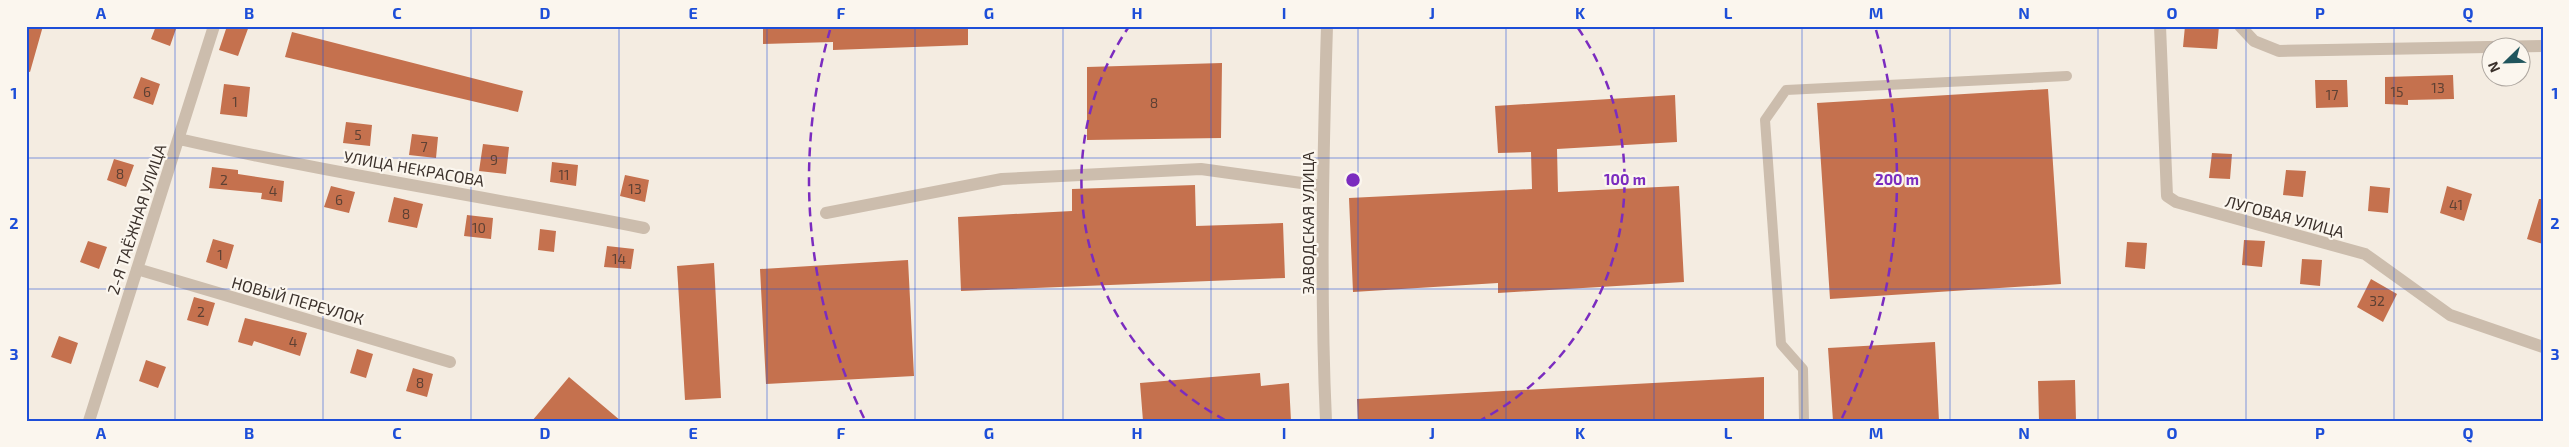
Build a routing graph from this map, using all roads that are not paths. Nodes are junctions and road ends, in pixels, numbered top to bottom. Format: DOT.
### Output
graph roads {
  1 [pos="214,26"];
  2 [pos="1327,26"];
  3 [pos="2160,26"];
  4 [pos="2240,26"];
  5 [pos="2543,46"];
  6 [pos="2067,76"];
  7 [pos="179,138"];
  8 [pos="1322,186"];
  9 [pos="826,213"];
  10 [pos="644,228"];
  11 [pos="137,269"];
  12 [pos="2543,347"];
  13 [pos="450,362"];
  14 [pos="88,421"];
  15 [pos="1326,421"];
  16 [pos="1804,421"];
  1 -- 7 [label="street, 2-Я ТАЁЖНАЯ УЛИЦА"];
  2 -- 8 [label="street, ЗАВОДСКАЯ УЛИЦА"];
  3 -- 12 [label="street, ЛУГОВАЯ УЛИЦА"];
  4 -- 5 [label="street"];
  6 -- 16 [label="lane"];
  7 -- 10 [label="street, УЛИЦА НЕКРАСОВА"];
  7 -- 11 [label="street, 2-Я ТАЁЖНАЯ УЛИЦА"];
  8 -- 9 [label="street"];
  8 -- 15 [label="street, ЗАВОДСКАЯ УЛИЦА"];
  11 -- 13 [label="street, НОВЫЙ ПЕРЕУЛОК"];
  11 -- 14 [label="street, 2-Я ТАЁЖНАЯ УЛИЦА"];
}
